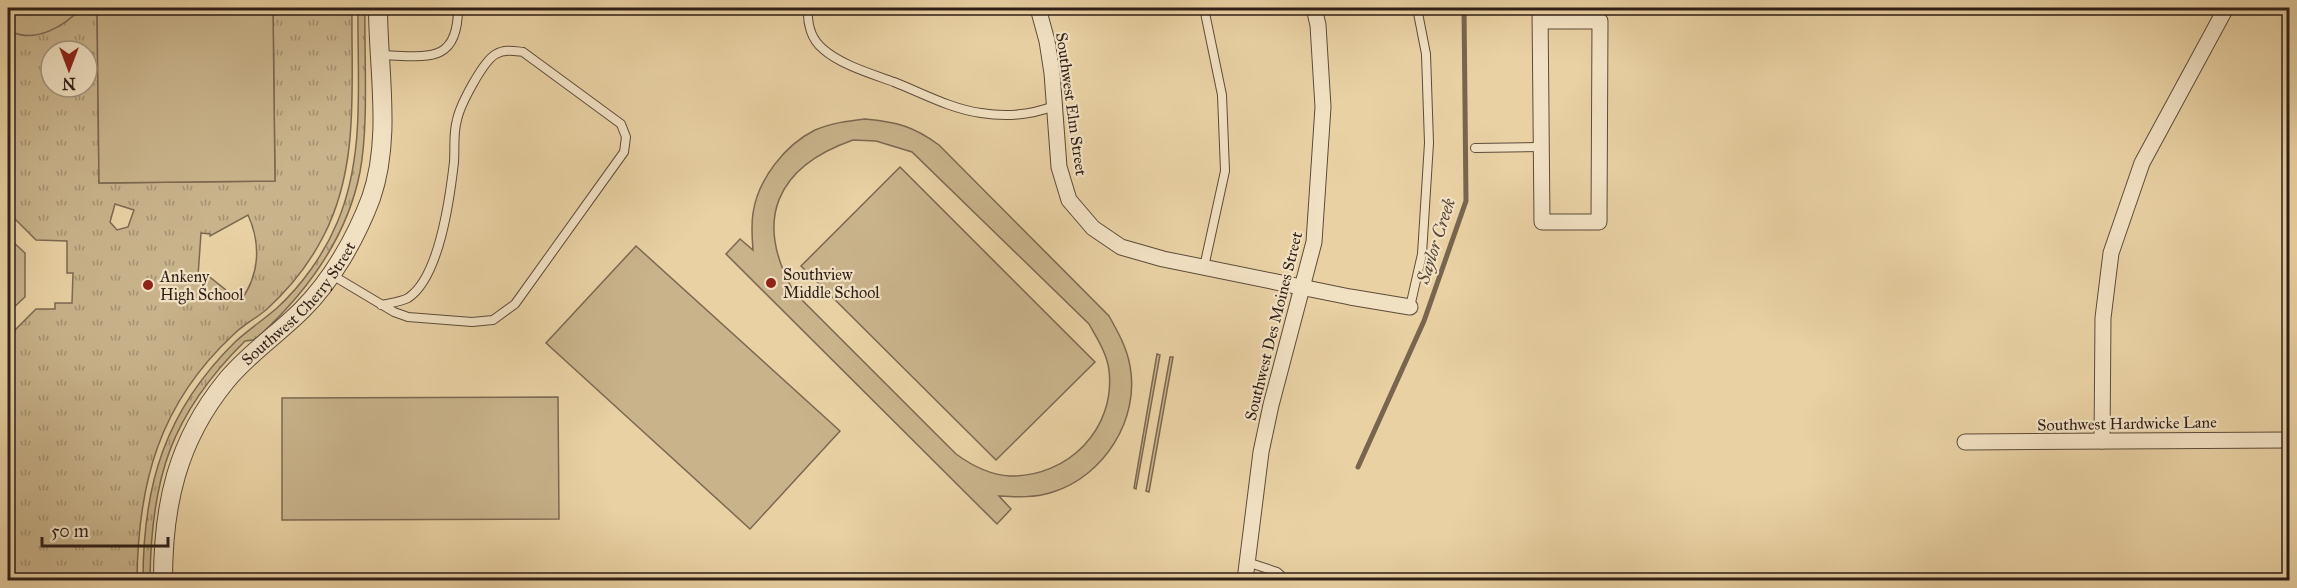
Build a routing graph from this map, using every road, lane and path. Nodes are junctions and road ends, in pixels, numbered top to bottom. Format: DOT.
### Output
graph roads {
  1 [pos="378,8"];
  2 [pos="458,8"];
  3 [pos="808,8"];
  4 [pos="1038,8"];
  5 [pos="1204,8"];
  6 [pos="1314,8"];
  7 [pos="1417,8"];
  8 [pos="2226,8"];
  9 [pos="1540,14"];
  10 [pos="379,55"];
  11 [pos="1054,106"];
  12 [pos="1541,147"];
  13 [pos="1475,148"];
  14 [pos="1204,267"];
  15 [pos="331,274"];
  16 [pos="1303,287"];
  17 [pos="381,305"];
  18 [pos="1410,307"];
  19 [pos="2289,440"];
  20 [pos="2102,441"];
  21 [pos="1965,442"];
  22 [pos="1246,562"];
  23 [pos="163,580"];
  24 [pos="1245,580"];
  25 [pos="1286,580"];
  1 -- 10 [label="street, Southwest Cherry Street"];
  2 -- 10 [label="lane"];
  3 -- 11 [label="lane"];
  4 -- 11 [label="street, Southwest Elm Street"];
  5 -- 14 [label="lane"];
  6 -- 16 [label="street, Southwest Des Moines Street"];
  7 -- 18 [label="lane"];
  8 -- 20 [label="street"];
  9 -- 12 [label="street"];
  9 -- 12 [label="street"];
  10 -- 15 [label="street, Southwest Cherry Street"];
  11 -- 14 [label="street, Southwest Elm Street"];
  12 -- 13 [label="lane"];
  14 -- 16 [label="street, Southwest Elm Street"];
  15 -- 17 [label="lane"];
  15 -- 23 [label="street, Southwest Cherry Street"];
  16 -- 18 [label="street, Southwest Elm Street"];
  16 -- 22 [label="street, Southwest Des Moines Street"];
  17 -- 17 [label="lane"];
  19 -- 20 [label="street, Southwest Hardwicke Lane"];
  20 -- 21 [label="street, Southwest Hardwicke Lane"];
  22 -- 24 [label="street, Southwest Des Moines Street"];
  22 -- 25 [label="lane"];
}
